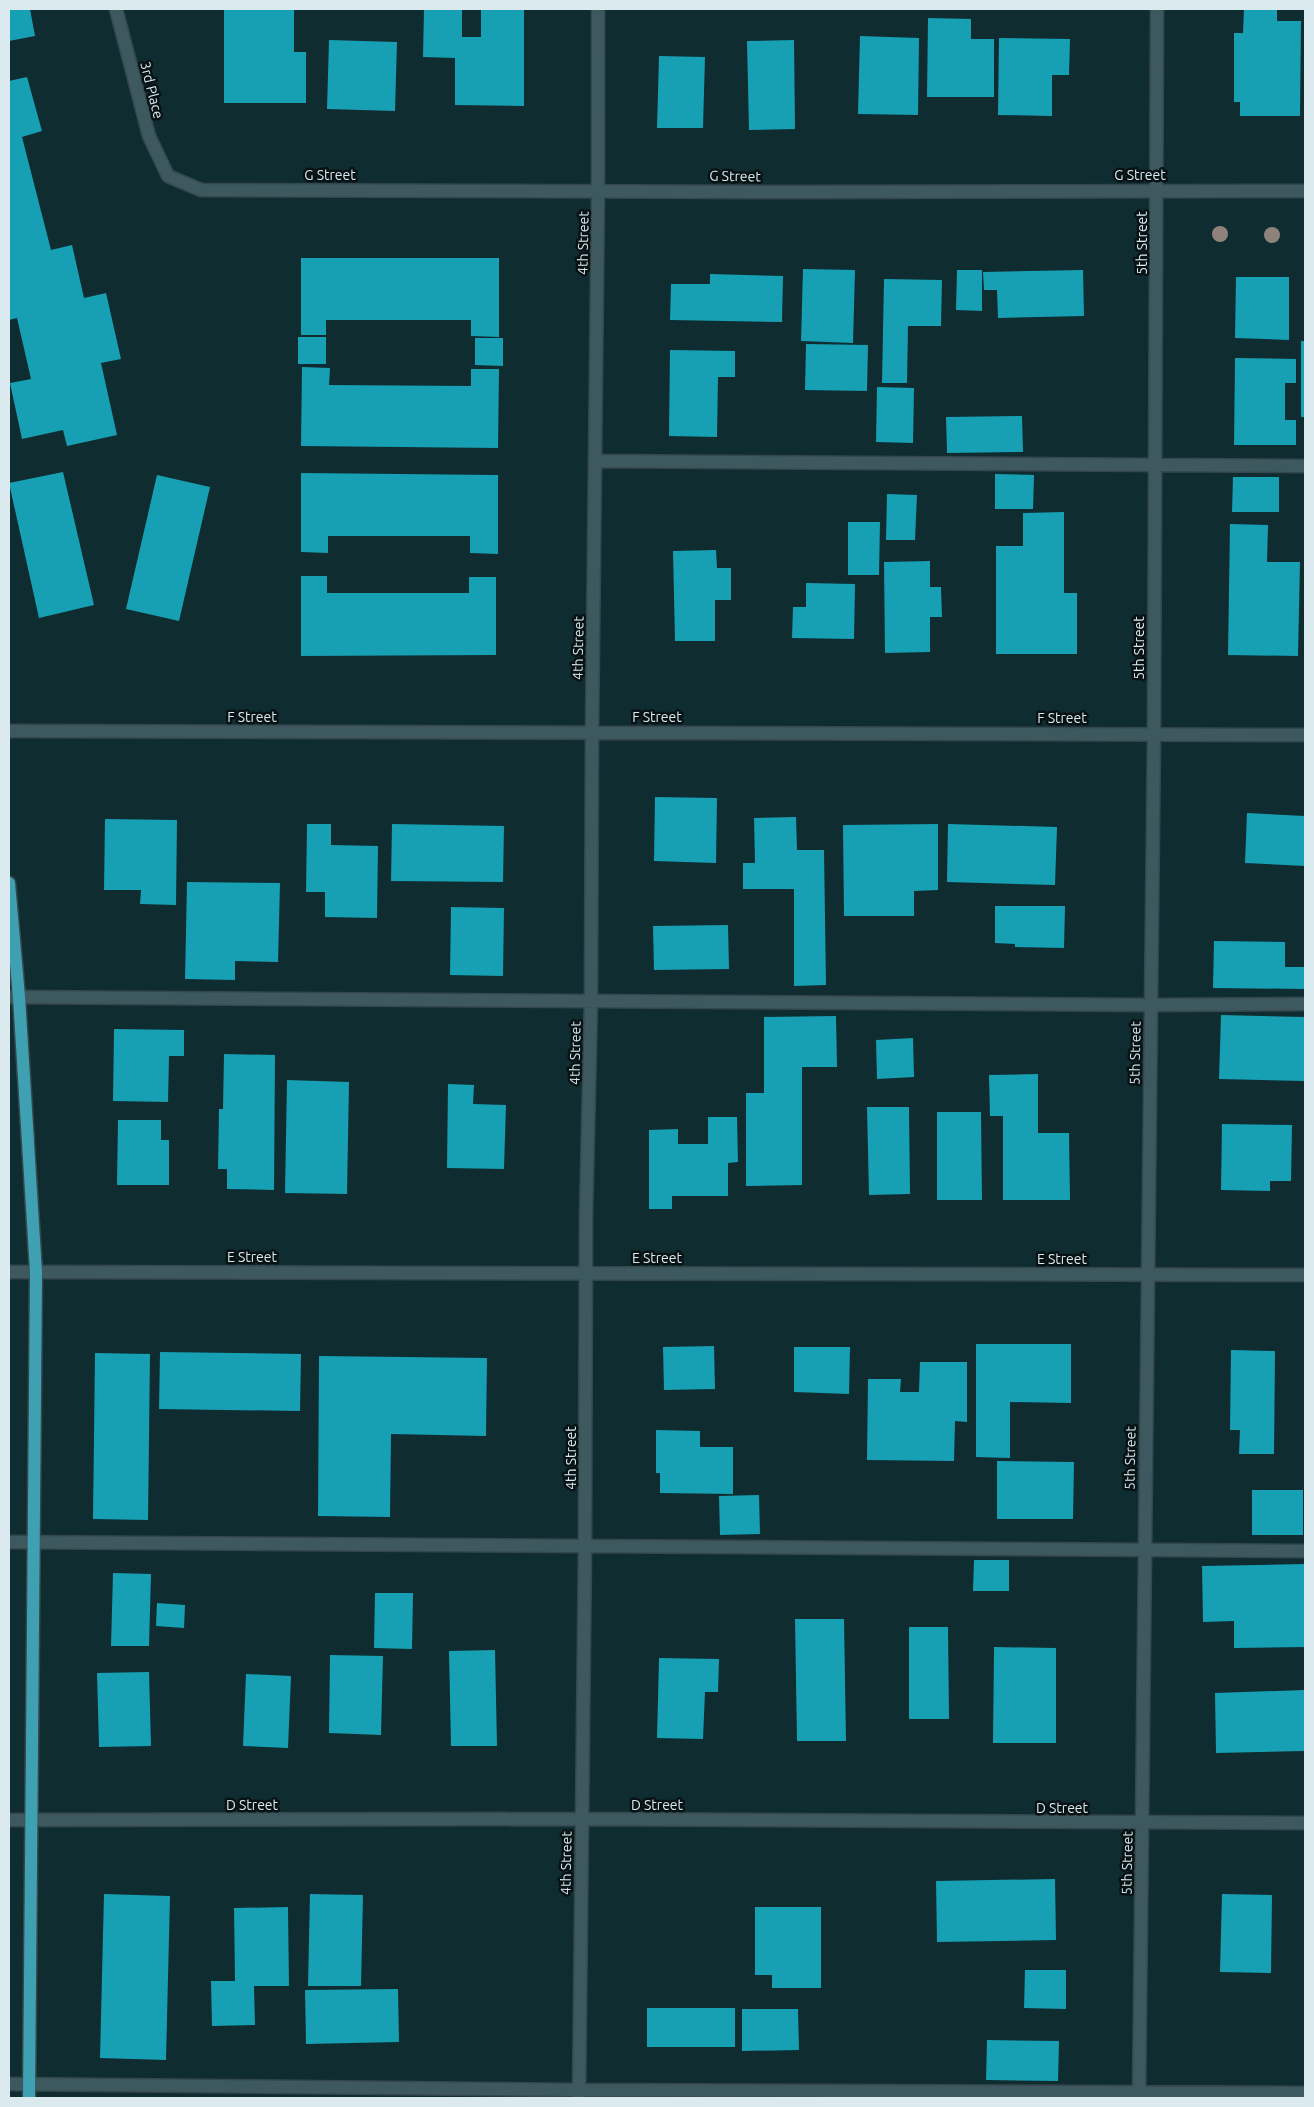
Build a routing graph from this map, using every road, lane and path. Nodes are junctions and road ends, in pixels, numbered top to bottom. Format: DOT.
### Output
graph roads {
  1 [pos="116,9"];
  2 [pos="598,9"];
  3 [pos="1158,9"];
  4 [pos="168,176"];
  5 [pos="1157,190"];
  6 [pos="598,191"];
  7 [pos="1305,191"];
  8 [pos="595,461"];
  9 [pos="1155,466"];
  10 [pos="1305,466"];
  11 [pos="9,731"];
  12 [pos="592,732"];
  13 [pos="1154,734"];
  14 [pos="1305,735"];
  15 [pos="9,883"];
  16 [pos="14,997"];
  17 [pos="591,1001"];
  18 [pos="1305,1004"];
  19 [pos="1150,1005"];
  20 [pos="9,1272"];
  21 [pos="36,1272"];
  22 [pos="586,1273"];
  23 [pos="1147,1274"];
  24 [pos="1305,1275"];
  25 [pos="9,1542"];
  26 [pos="35,1542"];
  27 [pos="585,1546"];
  28 [pos="1144,1550"];
  29 [pos="1305,1551"];
  30 [pos="581,1819"];
  31 [pos="9,1820"];
  32 [pos="32,1821"];
  33 [pos="1305,1823"];
  34 [pos="1143,1824"];
  35 [pos="9,2084"];
  36 [pos="29,2084"];
  37 [pos="1305,2093"];
  38 [pos="579,2094"];
  39 [pos="1139,2095"];
  40 [pos="29,2098"];
  1 -- 4 [label="street, 3rd Place"];
  2 -- 6 [label="street, 4th Street"];
  3 -- 5 [label="street, 5th Street"];
  4 -- 6 [label="street, G Street"];
  5 -- 6 [label="street, G Street"];
  5 -- 7 [label="street, G Street"];
  5 -- 9 [label="street, 5th Street"];
  6 -- 8 [label="street, 4th Street"];
  8 -- 9 [label="street"];
  8 -- 12 [label="street, 4th Street"];
  9 -- 10 [label="street"];
  9 -- 13 [label="street, 5th Street"];
  11 -- 12 [label="street, F Street"];
  12 -- 13 [label="street, F Street"];
  12 -- 17 [label="street, 4th Street"];
  13 -- 14 [label="street, F Street"];
  13 -- 19 [label="street, 5th Street"];
  15 -- 16 [label="main road"];
  16 -- 17 [label="street"];
  16 -- 21 [label="main road"];
  17 -- 19 [label="street"];
  17 -- 22 [label="street, 4th Street"];
  18 -- 19 [label="street"];
  19 -- 23 [label="street, 5th Street"];
  20 -- 21 [label="street, E Street"];
  21 -- 22 [label="street, E Street"];
  21 -- 26 [label="main road"];
  22 -- 23 [label="street, E Street"];
  22 -- 27 [label="street, 4th Street"];
  23 -- 24 [label="street, E Street"];
  23 -- 28 [label="street, 5th Street"];
  25 -- 26 [label="street"];
  26 -- 27 [label="street"];
  26 -- 32 [label="main road"];
  27 -- 28 [label="street"];
  27 -- 30 [label="street, 4th Street"];
  28 -- 29 [label="street"];
  28 -- 34 [label="street, 5th Street"];
  30 -- 32 [label="street, D Street"];
  30 -- 34 [label="street, D Street"];
  30 -- 38 [label="street, 4th Street"];
  31 -- 32 [label="street, D Street"];
  32 -- 36 [label="main road"];
  33 -- 34 [label="street, D Street"];
  34 -- 39 [label="street, 5th Street"];
  35 -- 36 [label="street"];
  36 -- 38 [label="street"];
  36 -- 40 [label="main road"];
  37 -- 39 [label="street"];
  38 -- 39 [label="street"];
}
